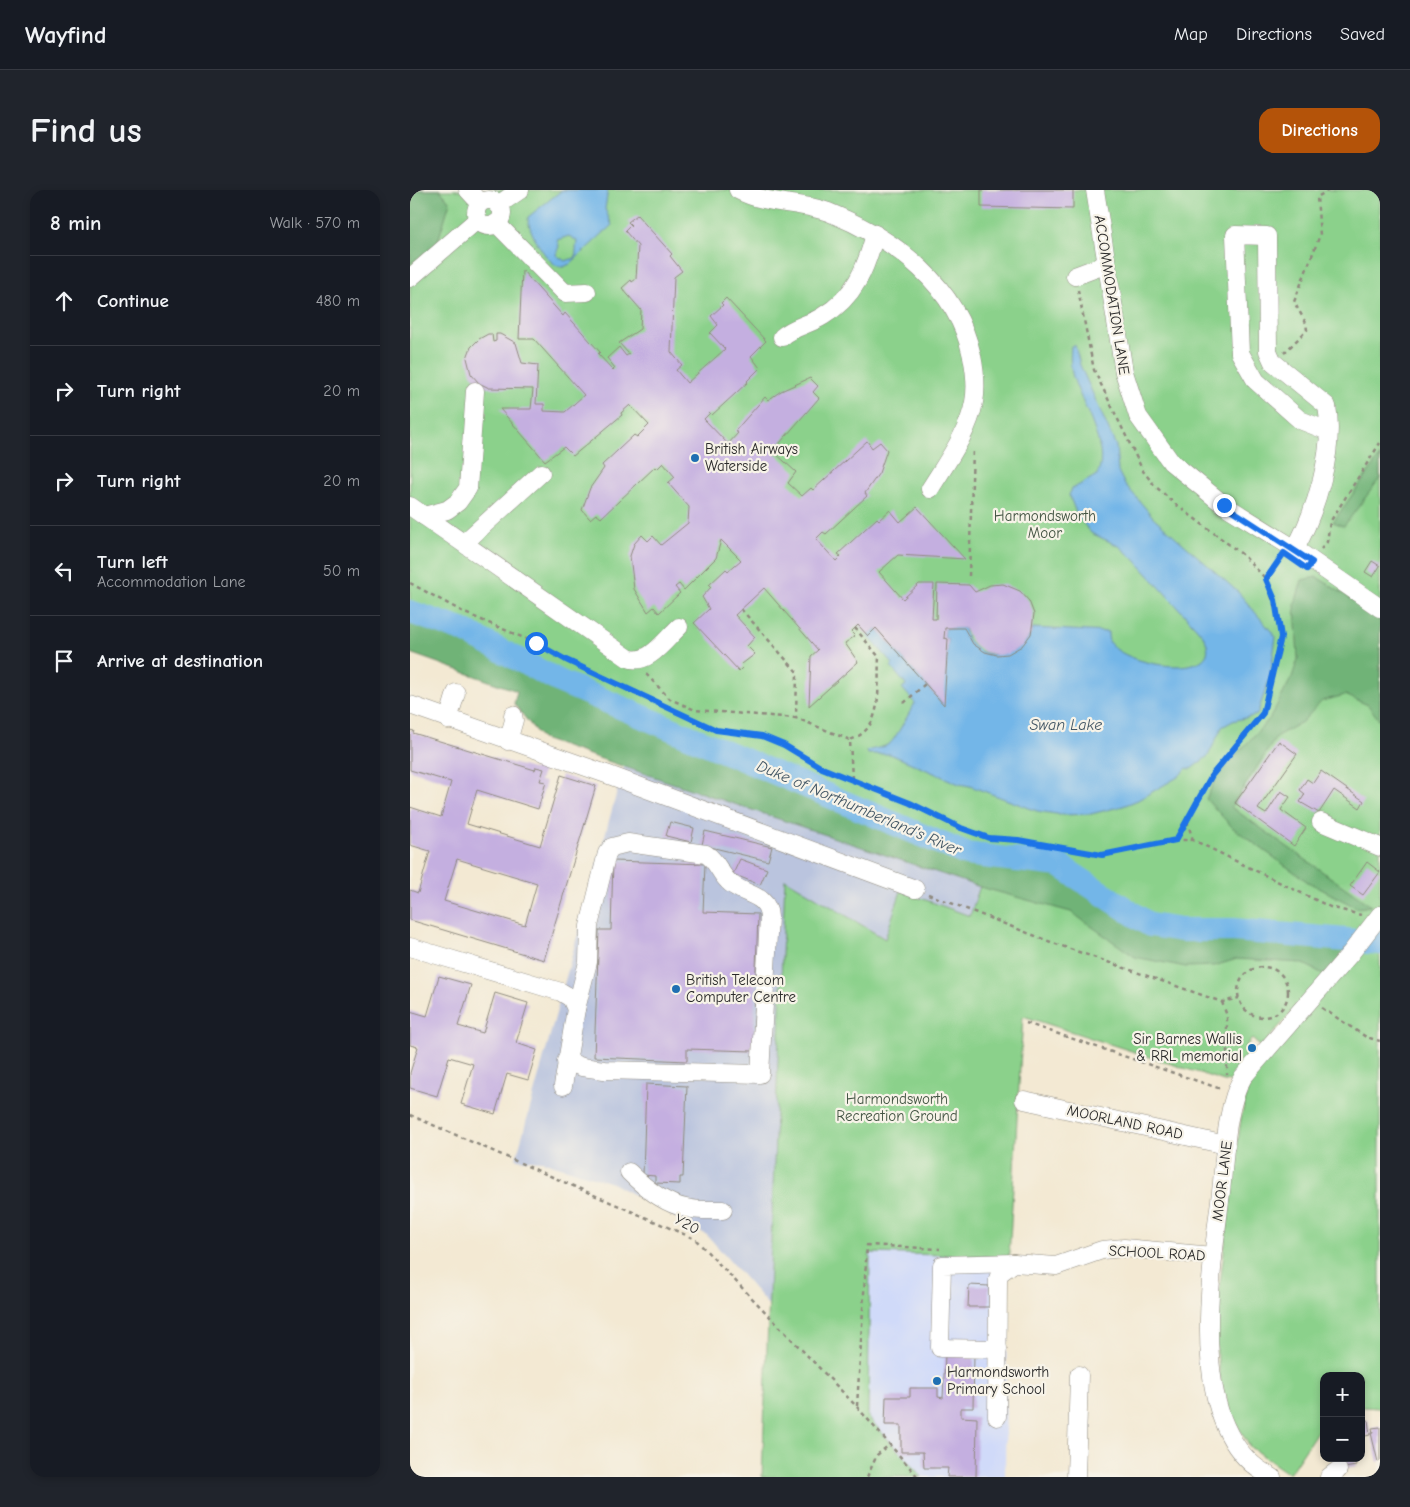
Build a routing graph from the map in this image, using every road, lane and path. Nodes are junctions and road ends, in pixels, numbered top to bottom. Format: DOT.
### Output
graph roads {
  1 [pos="468,190"];
  2 [pos="520,190"];
  3 [pos="738,190"];
  4 [pos="1095,190"];
  5 [pos="1329,190"];
  6 [pos="498,205"];
  7 [pos="479,211"];
  8 [pos="496,223"];
  9 [pos="875,234"];
  10 [pos="1107,264"];
  11 [pos="1075,276"];
  12 [pos="410,278"];
  13 [pos="587,292"];
  14 [pos="782,338"];
  15 [pos="1273,362"];
  16 [pos="475,391"];
  17 [pos="1328,430"];
  18 [pos="974,441"];
  19 [pos="1380,443"];
  20 [pos="542,473"];
  21 [pos="930,489"];
  22 [pos="417,511"];
  23 [pos="464,543"];
  24 [pos="1290,551"];
  25 [pos="1312,562"];
  26 [pos="969,576"];
  27 [pos="1266,579"];
  28 [pos="410,583"];
  29 [pos="1380,608"];
  30 [pos="741,609"];
  31 [pos="679,627"];
  32 [pos="855,628"];
  33 [pos="633,660"];
  34 [pos="925,684"];
  35 [pos="456,693"];
  36 [pos="904,703"];
  37 [pos="410,705"];
  38 [pos="513,715"];
  39 [pos="796,718"];
  40 [pos="448,720"];
  41 [pos="508,740"];
  42 [pos="850,740"];
  43 [pos="852,779"];
  44 [pos="1187,820"];
  45 [pos="1321,822"];
  46 [pos="1176,840"];
  47 [pos="1193,840"];
  48 [pos="1380,847"];
  49 [pos="915,889"];
  50 [pos="1377,919"];
  51 [pos="410,947"];
  52 [pos="1239,998"];
  53 [pos="1312,998"];
  54 [pos="1222,1002"];
  55 [pos="576,1009"];
  56 [pos="1026,1023"];
  57 [pos="1380,1041"];
  58 [pos="566,1061"];
  59 [pos="563,1086"];
  60 [pos="1232,1088"];
  61 [pos="1024,1100"];
  62 [pos="410,1115"];
  63 [pos="1226,1145"];
  64 [pos="629,1172"];
  65 [pos="722,1210"];
  66 [pos="943,1249"];
  67 [pos="1214,1256"];
  68 [pos="1014,1263"];
  69 [pos="998,1349"];
  70 [pos="1079,1375"];
  71 [pos="857,1407"];
  72 [pos="997,1416"];
  73 [pos="889,1445"];
  74 [pos="867,1477"];
  75 [pos="918,1477"];
  76 [pos="1076,1477"];
  77 [pos="1272,1477"];
  1 -- 7 [label="street"];
  2 -- 6 [label="street"];
  3 -- 9 [label="street"];
  4 -- 10 [label="street, ACCOMMODATION LANE"];
  5 -- 15 [label="path"];
  6 -- 7 [label="street"];
  6 -- 8 [label="street"];
  7 -- 8 [label="street"];
  7 -- 12 [label="street"];
  8 -- 13 [label="street"];
  9 -- 14 [label="street"];
  9 -- 21 [label="street"];
  10 -- 11 [label="street"];
  10 -- 24 [label="street, ACCOMMODATION LANE"];
  11 -- 27 [label="path"];
  15 -- 17 [label="street"];
  15 -- 17 [label="street"];
  16 -- 22 [label="street"];
  17 -- 24 [label="street"];
  18 -- 26 [label="path"];
  19 -- 25 [label="path"];
  20 -- 23 [label="street"];
  22 -- 23 [label="street"];
  23 -- 33 [label="street"];
  24 -- 25 [label="street, ACCOMMODATION LANE"];
  24 -- 27 [label="path"];
  25 -- 29 [label="street, ACCOMMODATION LANE"];
  27 -- 44 [label="path"];
  28 -- 43 [label="path"];
  30 -- 39 [label="path"];
  31 -- 33 [label="street"];
  32 -- 42 [label="path"];
  33 -- 39 [label="path"];
  34 -- 36 [label="path"];
  35 -- 40 [label="street"];
  37 -- 40 [label="street"];
  38 -- 41 [label="street"];
  39 -- 42 [label="path"];
  40 -- 41 [label="street"];
  41 -- 49 [label="street"];
  42 -- 43 [label="path"];
  43 -- 46 [label="path"];
  44 -- 46 [label="path"];
  44 -- 47 [label="path"];
  45 -- 48 [label="street"];
  46 -- 47 [label="path"];
  47 -- 50 [label="path"];
  49 -- 54 [label="path"];
  50 -- 53 [label="street, MOOR LANE"];
  51 -- 55 [label="street"];
  52 -- 52 [label="path"];
  52 -- 54 [label="path"];
  53 -- 57 [label="path"];
  53 -- 60 [label="street, MOOR LANE"];
  54 -- 60 [label="path"];
  55 -- 58 [label="street"];
  55 -- 58 [label="street"];
  56 -- 60 [label="path"];
  58 -- 59 [label="street"];
  60 -- 63 [label="street, MOOR LANE"];
  61 -- 63 [label="street, MOORLAND ROAD"];
  62 -- 71 [label="path, Y20"];
  63 -- 67 [label="street, MOOR LANE"];
  64 -- 65 [label="street"];
  66 -- 71 [label="path"];
  67 -- 68 [label="street, SCHOOL ROAD"];
  67 -- 77 [label="street, MOOR LANE"];
  68 -- 69 [label="street"];
  68 -- 69 [label="street, SCHOOL ROAD"];
  69 -- 72 [label="street"];
  70 -- 76 [label="street"];
  71 -- 73 [label="path, Y20"];
  73 -- 74 [label="path"];
  73 -- 75 [label="path, Y20"];
}
